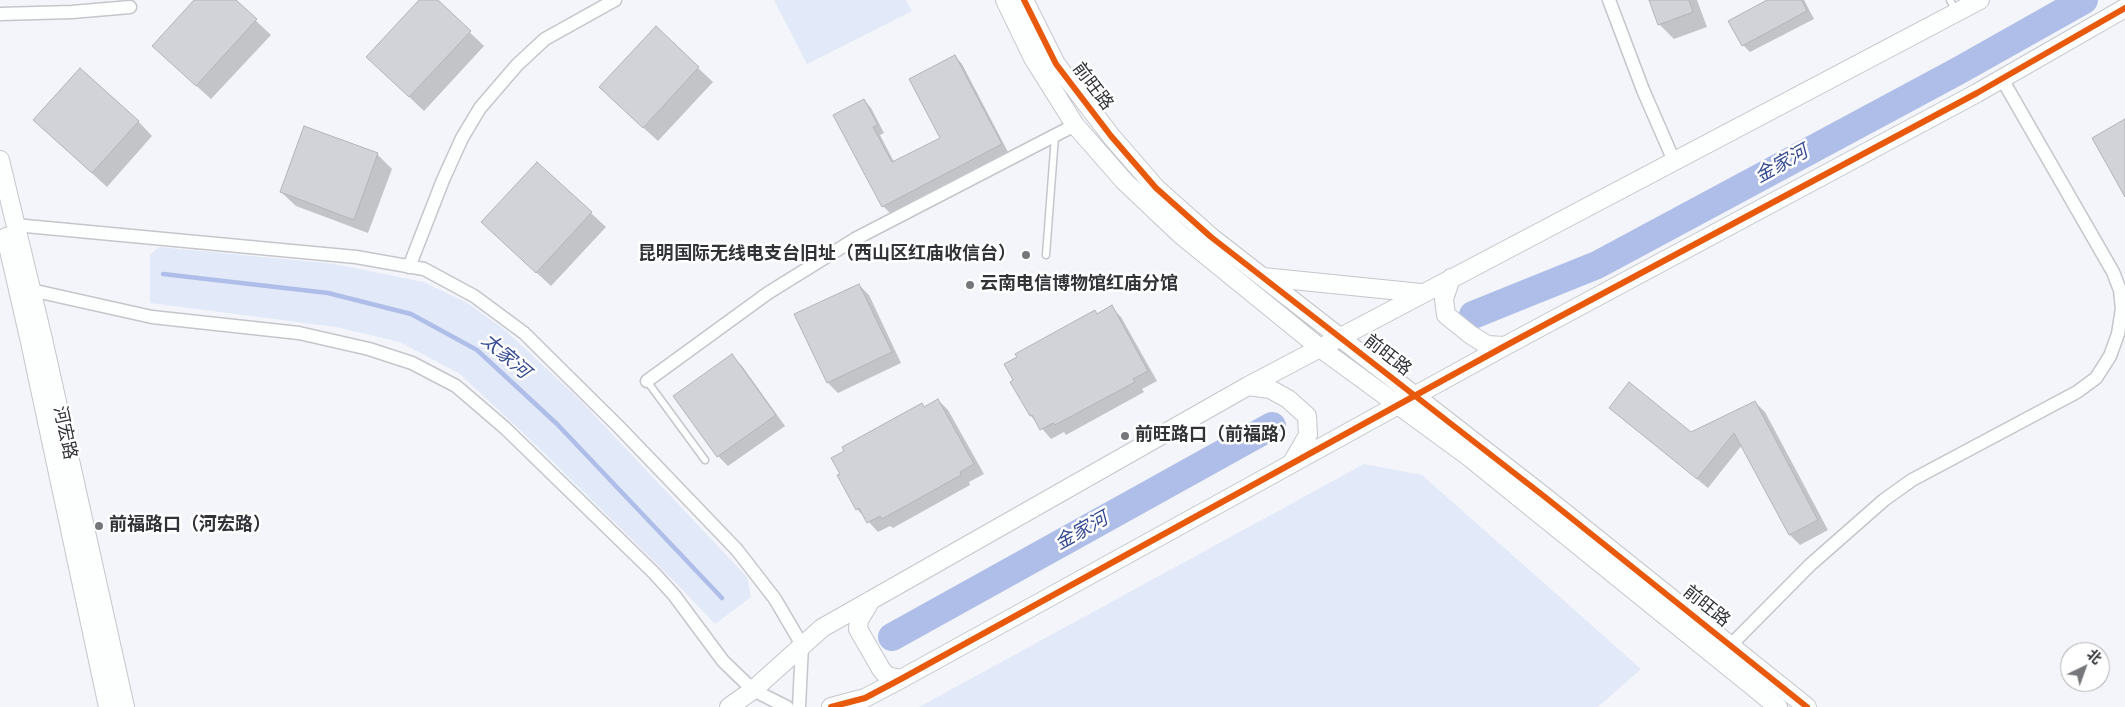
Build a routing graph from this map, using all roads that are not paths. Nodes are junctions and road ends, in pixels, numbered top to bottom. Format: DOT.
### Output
graph roads {
  1 [pos="615,0"];
  2 [pos="1005,0"];
  3 [pos="1024,0"];
  4 [pos="1609,0"];
  5 [pos="1980,0"];
  6 [pos="1954,6"];
  7 [pos="130,7"];
  8 [pos="2125,8"];
  9 [pos="0,14"];
  10 [pos="2002,79"];
  11 [pos="1075,125"];
  12 [pos="1055,136"];
  13 [pos="0,160"];
  14 [pos="1674,161"];
  15 [pos="0,213"];
  16 [pos="15,225"];
  17 [pos="1046,255"];
  18 [pos="409,267"];
  19 [pos="1262,277"];
  20 [pos="1451,278"];
  21 [pos="31,290"];
  22 [pos="1421,294"];
  23 [pos="1340,338"];
  24 [pos="1505,346"];
  25 [pos="1320,348"];
  26 [pos="647,381"];
  27 [pos="1248,386"];
  28 [pos="1414,395"];
  29 [pos="1396,405"];
  30 [pos="705,460"];
  31 [pos="1293,462"];
  32 [pos="871,600"];
  33 [pos="802,645"];
  34 [pos="1730,646"];
  35 [pos="1717,659"];
  36 [pos="900,679"];
  37 [pos="753,690"];
  38 [pos="108,707"];
  39 [pos="125,707"];
  40 [pos="729,707"];
  41 [pos="787,707"];
  42 [pos="799,707"];
  43 [pos="831,707"];
  44 [pos="1778,707"];
  45 [pos="1807,707"];
  1 -- 18 [label="street"];
  2 -- 11 [label="street, 前旺路"];
  3 -- 19 [label="street, 前旺路"];
  4 -- 14 [label="street"];
  5 -- 6 [label="street"];
  6 -- 14 [label="street"];
  7 -- 9 [label="street"];
  8 -- 10 [label="street"];
  10 -- 24 [label="street"];
  10 -- 34 [label="street"];
  11 -- 12 [label="street"];
  11 -- 25 [label="street, 前旺路"];
  12 -- 17 [label="lane"];
  12 -- 26 [label="street"];
  13 -- 16 [label="street, 河宏路"];
  14 -- 20 [label="street"];
  15 -- 38 [label="street, 河宏路"];
  16 -- 18 [label="street"];
  16 -- 21 [label="street, 河宏路"];
  18 -- 33 [label="street"];
  19 -- 22 [label="street"];
  19 -- 23 [label="street, 前旺路"];
  20 -- 22 [label="street"];
  20 -- 24 [label="street"];
  21 -- 37 [label="street"];
  21 -- 39 [label="street, 河宏路"];
  22 -- 23 [label="street"];
  23 -- 25 [label="street"];
  23 -- 28 [label="street, 前旺路"];
  24 -- 28 [label="street"];
  25 -- 27 [label="street"];
  25 -- 29 [label="street, 前旺路"];
  26 -- 30 [label="lane"];
  27 -- 31 [label="street"];
  27 -- 32 [label="street"];
  28 -- 29 [label="street"];
  28 -- 34 [label="street, 前旺路"];
  29 -- 31 [label="street"];
  29 -- 35 [label="street, 前旺路"];
  31 -- 36 [label="street"];
  32 -- 33 [label="street"];
  32 -- 36 [label="street"];
  33 -- 37 [label="street"];
  33 -- 42 [label="street"];
  34 -- 35 [label="street"];
  34 -- 45 [label="street, 前旺路"];
  35 -- 44 [label="street, 前旺路"];
  36 -- 43 [label="street"];
  37 -- 40 [label="street"];
  37 -- 41 [label="street"];
}
